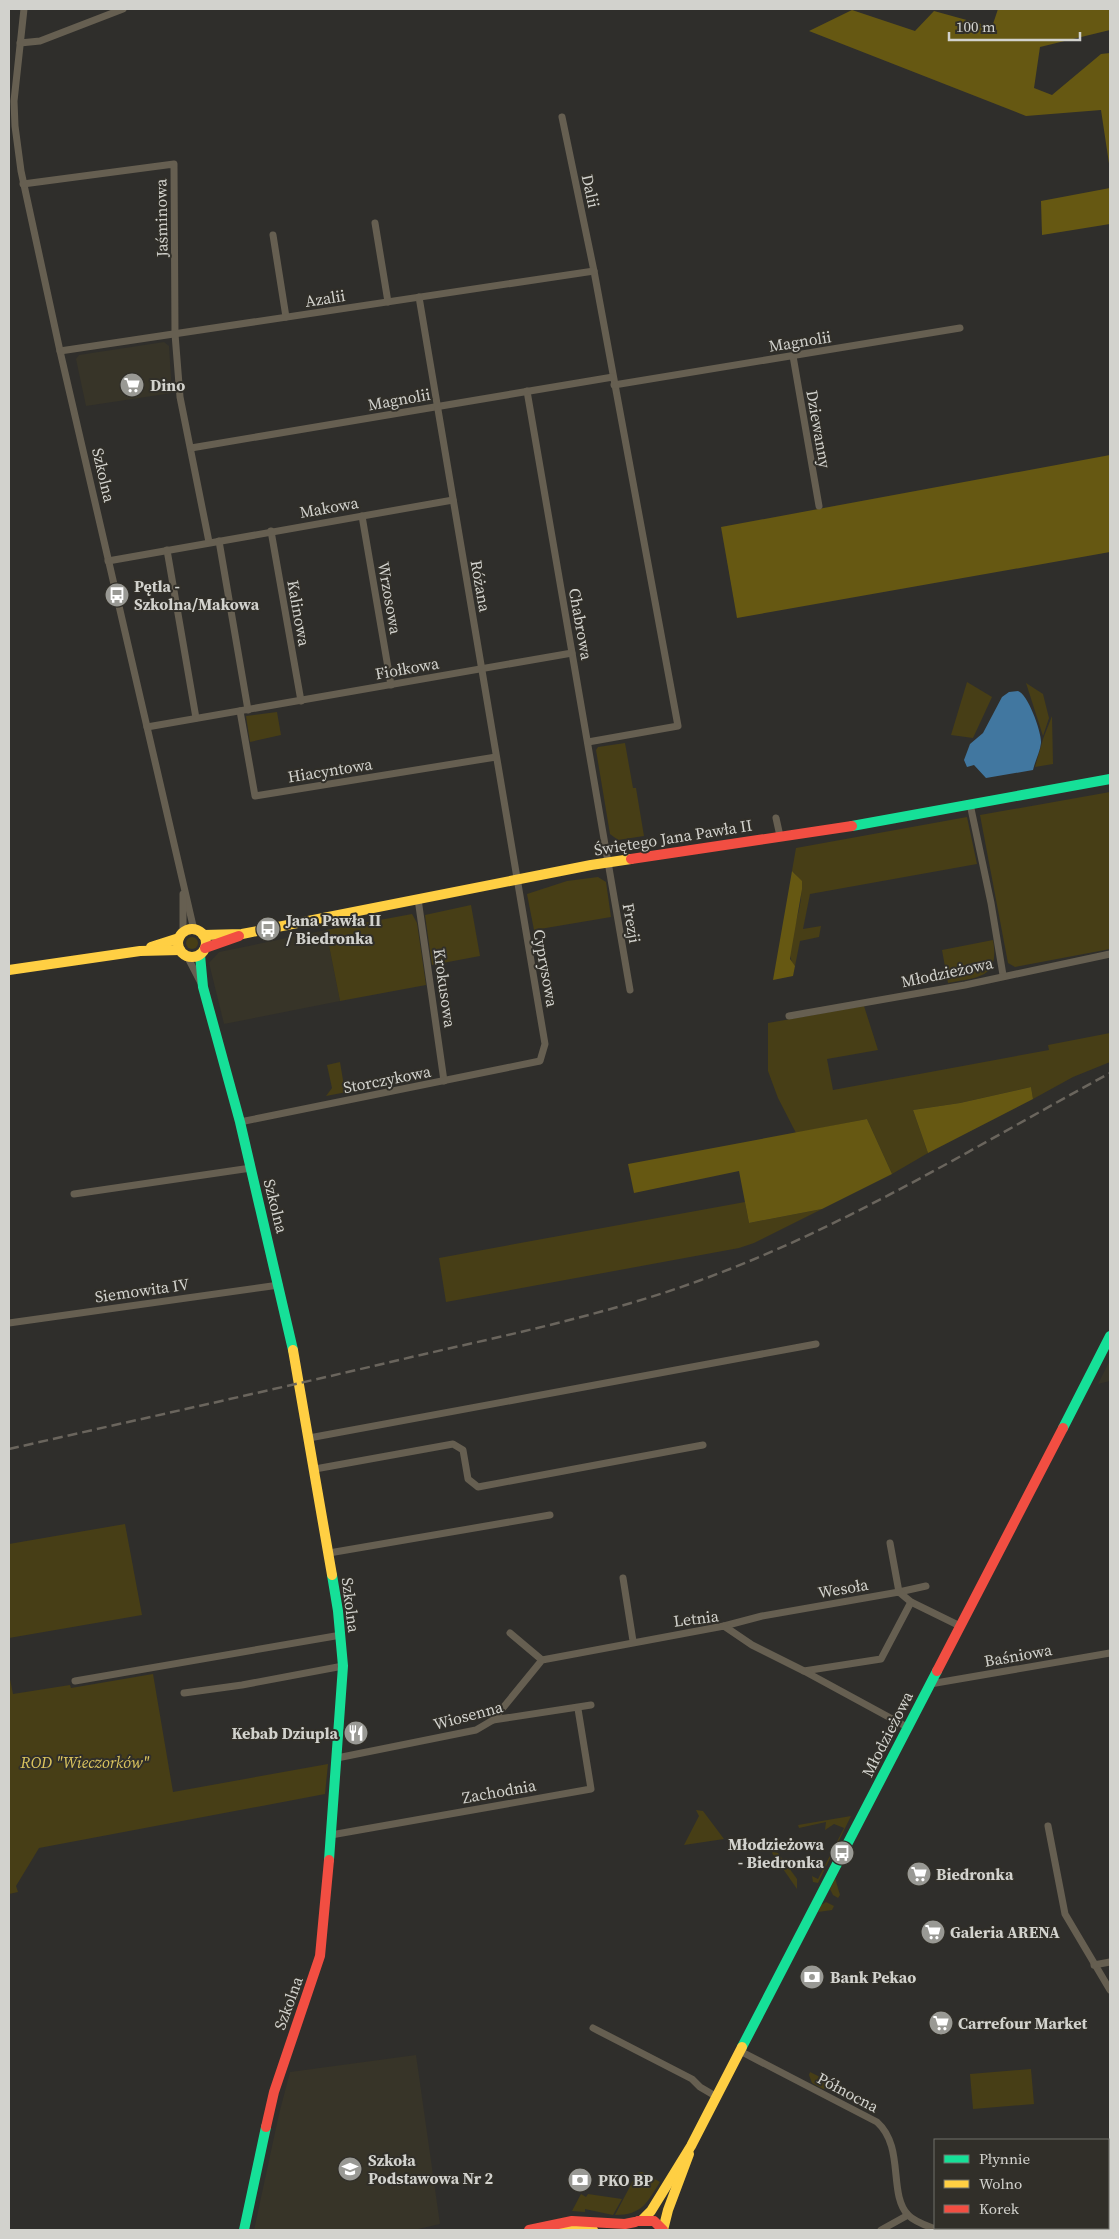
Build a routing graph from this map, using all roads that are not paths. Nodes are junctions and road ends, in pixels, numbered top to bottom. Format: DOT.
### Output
graph roads {
  1 [pos="24,9"];
  2 [pos="123,9"];
  3 [pos="20,44"];
  4 [pos="562,117"];
  5 [pos="23,184"];
  6 [pos="375,223"];
  7 [pos="273,235"];
  8 [pos="594,271"];
  9 [pos="419,297"];
  10 [pos="388,302"];
  11 [pos="286,317"];
  12 [pos="960,328"];
  13 [pos="175,334"];
  14 [pos="60,351"];
  15 [pos="793,356"];
  16 [pos="613,377"];
  17 [pos="614,385"];
  18 [pos="527,391"];
  19 [pos="437,406"];
  20 [pos="191,448"];
  21 [pos="453,500"];
  22 [pos="819,506"];
  23 [pos="362,516"];
  24 [pos="271,531"];
  25 [pos="219,540"];
  26 [pos="209,542"];
  27 [pos="168,550"];
  28 [pos="108,560"];
  29 [pos="572,653"];
  30 [pos="481,669"];
  31 [pos="391,685"];
  32 [pos="301,700"];
  33 [pos="244,710"];
  34 [pos="196,718"];
  35 [pos="147,727"];
  36 [pos="588,742"];
  37 [pos="496,757"];
  38 [pos="1110,779"];
  39 [pos="970,804"];
  40 [pos="776,818"];
  41 [pos="780,836"];
  42 [pos="608,862"];
  43 [pos="518,879"];
  44 [pos="184,891"];
  45 [pos="418,899"];
  46 [pos="198,933"];
  47 [pos="242,934"];
  48 [pos="181,935"];
  49 [pos="140,951"];
  50 [pos="202,951"];
  51 [pos="183,953"];
  52 [pos="1110,954"];
  53 [pos="9,970"];
  54 [pos="1003,975"];
  55 [pos="203,987"];
  56 [pos="630,990"];
  57 [pos="789,1016"];
  58 [pos="540,1061"];
  59 [pos="444,1082"];
  60 [pos="240,1122"];
  61 [pos="251,1168"];
  62 [pos="74,1194"];
  63 [pos="280,1285"];
  64 [pos="9,1323"];
  65 [pos="1110,1336"];
  66 [pos="816,1344"];
  67 [pos="309,1438"];
  68 [pos="703,1445"];
  69 [pos="315,1469"];
  70 [pos="550,1514"];
  71 [pos="890,1543"];
  72 [pos="329,1553"];
  73 [pos="623,1578"];
  74 [pos="926,1586"];
  75 [pos="899,1592"];
  76 [pos="911,1602"];
  77 [pos="724,1626"];
  78 [pos="960,1626"];
  79 [pos="510,1633"];
  80 [pos="341,1635"];
  81 [pos="634,1641"];
  82 [pos="1110,1653"];
  83 [pos="542,1660"];
  84 [pos="342,1666"];
  85 [pos="804,1671"];
  86 [pos="75,1681"];
  87 [pos="930,1684"];
  88 [pos="184,1693"];
  89 [pos="591,1706"];
  90 [pos="578,1708"];
  91 [pos="494,1720"];
  92 [pos="907,1728"];
  93 [pos="337,1758"];
  94 [pos="1048,1826"];
  95 [pos="331,1835"];
  96 [pos="1110,1962"];
  97 [pos="1094,1965"];
  98 [pos="1110,1990"];
  99 [pos="593,2028"];
  100 [pos="740,2051"];
  101 [pos="716,2097"];
  102 [pos="691,2146"];
  103 [pos="908,2215"];
  104 [pos="638,2221"];
  105 [pos="552,2226"];
  106 [pos="934,2229"];
  107 [pos="244,2230"];
  108 [pos="529,2230"];
  109 [pos="593,2230"];
  110 [pos="627,2230"];
  111 [pos="663,2230"];
  112 [pos="881,2230"];
  1 -- 3 [label="street, Szkolna"];
  2 -- 3 [label="street"];
  3 -- 5 [label="street, Szkolna"];
  4 -- 8 [label="street, Dalii"];
  5 -- 13 [label="street, Jaśminowa"];
  5 -- 14 [label="street, Szkolna"];
  6 -- 10 [label="street"];
  7 -- 11 [label="street"];
  8 -- 9 [label="street, Azalii"];
  8 -- 16 [label="street, Dalii"];
  9 -- 10 [label="street, Azalii"];
  9 -- 19 [label="street, Różana"];
  10 -- 11 [label="street, Azalii"];
  11 -- 13 [label="street, Azalii"];
  12 -- 15 [label="street, Magnolii"];
  13 -- 14 [label="street, Azalii"];
  13 -- 20 [label="street"];
  14 -- 28 [label="street, Szkolna"];
  15 -- 17 [label="street, Magnolii"];
  15 -- 22 [label="street, Dziewanny"];
  16 -- 17 [label="street, Dalii"];
  16 -- 18 [label="street, Magnolii"];
  17 -- 36 [label="street, Dalii"];
  18 -- 19 [label="street, Magnolii"];
  18 -- 29 [label="street, Chabrowa"];
  19 -- 20 [label="street, Magnolii"];
  19 -- 21 [label="street, Różana"];
  20 -- 26 [label="street"];
  21 -- 23 [label="street, Makowa"];
  21 -- 30 [label="street, Różana"];
  23 -- 24 [label="street, Makowa"];
  23 -- 31 [label="street, Wrzosowa"];
  24 -- 25 [label="street, Makowa"];
  24 -- 32 [label="street, Kalinowa"];
  25 -- 26 [label="street, Makowa"];
  25 -- 33 [label="street"];
  26 -- 27 [label="street, Makowa"];
  27 -- 28 [label="street, Makowa"];
  27 -- 34 [label="street"];
  28 -- 35 [label="street, Szkolna"];
  29 -- 30 [label="street, Fiołkowa"];
  29 -- 36 [label="street, Chabrowa"];
  30 -- 31 [label="street, Fiołkowa"];
  30 -- 37 [label="street, Różana"];
  31 -- 32 [label="street, Fiołkowa"];
  32 -- 33 [label="street, Fiołkowa"];
  33 -- 34 [label="street, Fiołkowa"];
  33 -- 37 [label="street, Hiacyntowa"];
  34 -- 35 [label="street, Fiołkowa"];
  35 -- 44 [label="street, Szkolna"];
  36 -- 42 [label="street, Chabrowa"];
  37 -- 43 [label="street, Różana"];
  38 -- 39 [label="street, Świętego Jana Pawła II"];
  39 -- 41 [label="street, Świętego Jana Pawła II"];
  39 -- 54 [label="street"];
  40 -- 41 [label="street"];
  41 -- 42 [label="street, Świętego Jana Pawła II"];
  42 -- 43 [label="street, Świętego Jana Pawła II"];
  42 -- 56 [label="street, Frezji"];
  43 -- 45 [label="street, Świętego Jana Pawła II"];
  43 -- 58 [label="street, Cyprysowa"];
  44 -- 46 [label="street, Szkolna"];
  44 -- 48 [label="street, Szkolna"];
  45 -- 47 [label="street, Świętego Jana Pawła II"];
  45 -- 59 [label="street, Krokusowa"];
  46 -- 47 [label="street, Świętego Jana Pawła II"];
  46 -- 48 [label="street, Świętego Jana Pawła II"];
  46 -- 50 [label="street, Szkolna"];
  47 -- 50 [label="street, Świętego Jana Pawła II"];
  48 -- 49 [label="street"];
  48 -- 51 [label="street"];
  49 -- 51 [label="street"];
  49 -- 53 [label="street"];
  50 -- 51 [label="street, Świętego Jana Pawła II"];
  50 -- 55 [label="street, Szkolna"];
  51 -- 55 [label="street, Szkolna"];
  52 -- 54 [label="street, Młodzieżowa"];
  54 -- 57 [label="street, Młodzieżowa"];
  55 -- 60 [label="street, Szkolna"];
  58 -- 59 [label="street, Storczykowa"];
  59 -- 60 [label="street, Storczykowa"];
  60 -- 61 [label="street, Szkolna"];
  61 -- 62 [label="street"];
  61 -- 63 [label="street, Szkolna"];
  63 -- 64 [label="street, Siemowita IV"];
  63 -- 67 [label="street, Szkolna"];
  65 -- 78 [label="street, Młodzieżowa"];
  66 -- 67 [label="street"];
  67 -- 69 [label="street, Szkolna"];
  68 -- 69 [label="street"];
  69 -- 72 [label="street, Szkolna"];
  70 -- 72 [label="street"];
  71 -- 75 [label="street"];
  72 -- 80 [label="street, Szkolna"];
  73 -- 81 [label="street"];
  74 -- 75 [label="street, Wesoła"];
  75 -- 76 [label="street"];
  75 -- 77 [label="street, Wesoła"];
  76 -- 78 [label="street"];
  76 -- 85 [label="street"];
  77 -- 81 [label="street, Letnia"];
  77 -- 85 [label="street, Letnia"];
  78 -- 87 [label="street, Młodzieżowa"];
  79 -- 83 [label="street"];
  80 -- 84 [label="street, Szkolna"];
  80 -- 86 [label="street"];
  81 -- 83 [label="street, Letnia"];
  82 -- 87 [label="street, Baśniowa"];
  83 -- 91 [label="street"];
  84 -- 88 [label="street"];
  84 -- 93 [label="street, Szkolna"];
  85 -- 92 [label="street, Letnia"];
  87 -- 92 [label="street, Młodzieżowa"];
  89 -- 90 [label="street, Wiosenna"];
  90 -- 91 [label="street, Wiosenna"];
  90 -- 95 [label="street, Zachodnia"];
  91 -- 93 [label="street, Wiosenna"];
  92 -- 100 [label="street, Młodzieżowa"];
  93 -- 95 [label="street, Szkolna"];
  94 -- 97 [label="street"];
  95 -- 107 [label="street, Szkolna"];
  96 -- 97 [label="street"];
  97 -- 98 [label="street"];
  99 -- 101 [label="street"];
  100 -- 101 [label="street, Młodzieżowa"];
  100 -- 103 [label="street, Północna"];
  101 -- 102 [label="street, Młodzieżowa"];
  102 -- 104 [label="street, Młodzieżowa"];
  102 -- 111 [label="street, Młodzieżowa"];
  103 -- 106 [label="street"];
  103 -- 112 [label="street"];
  104 -- 105 [label="street"];
  104 -- 110 [label="street, Młodzieżowa"];
  104 -- 111 [label="street"];
  105 -- 108 [label="street"];
  105 -- 109 [label="street"];
}
